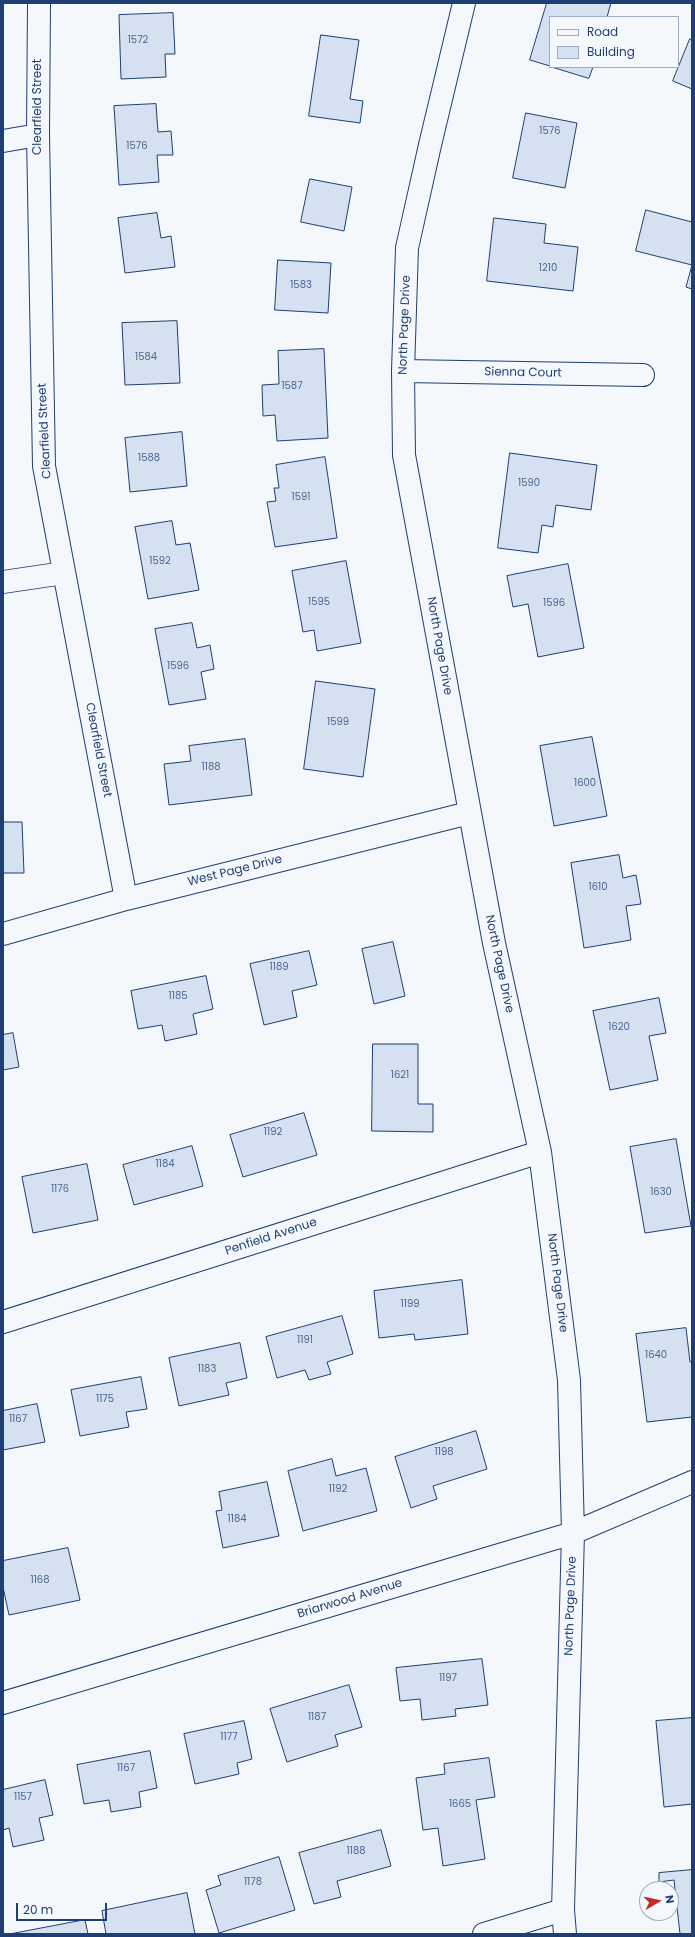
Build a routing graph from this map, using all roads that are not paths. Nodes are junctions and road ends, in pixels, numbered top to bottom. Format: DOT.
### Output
graph roads {
  1 [pos="39,3"];
  2 [pos="464,3"];
  3 [pos="38,135"];
  4 [pos="3,141"];
  5 [pos="403,371"];
  6 [pos="643,375"];
  7 [pos="64,573"];
  8 [pos="3,582"];
  9 [pos="469,813"];
  10 [pos="126,899"];
  11 [pos="3,934"];
  12 [pos="540,1152"];
  13 [pos="3,1322"];
  14 [pos="692,1482"];
  15 [pos="573,1533"];
  16 [pos="3,1703"];
  17 [pos="563,1910"];
  18 [pos="484,1934"];
  19 [pos="565,1934"];
  1 -- 3 [label="street, Clearfield Street"];
  2 -- 5 [label="street, North Page Drive"];
  3 -- 4 [label="street"];
  3 -- 7 [label="street, Clearfield Street"];
  5 -- 6 [label="street, Sienna Court"];
  5 -- 9 [label="street, North Page Drive"];
  7 -- 8 [label="street"];
  7 -- 10 [label="street, Clearfield Street"];
  9 -- 10 [label="street, West Page Drive"];
  9 -- 12 [label="street, North Page Drive"];
  10 -- 11 [label="street, West Page Drive"];
  12 -- 13 [label="street, Penfield Avenue"];
  12 -- 15 [label="street, North Page Drive"];
  14 -- 15 [label="street, Briarwood Avenue"];
  15 -- 16 [label="street, Briarwood Avenue"];
  15 -- 17 [label="street, North Page Drive"];
  17 -- 18 [label="street"];
  17 -- 19 [label="street, North Page Drive"];
}
